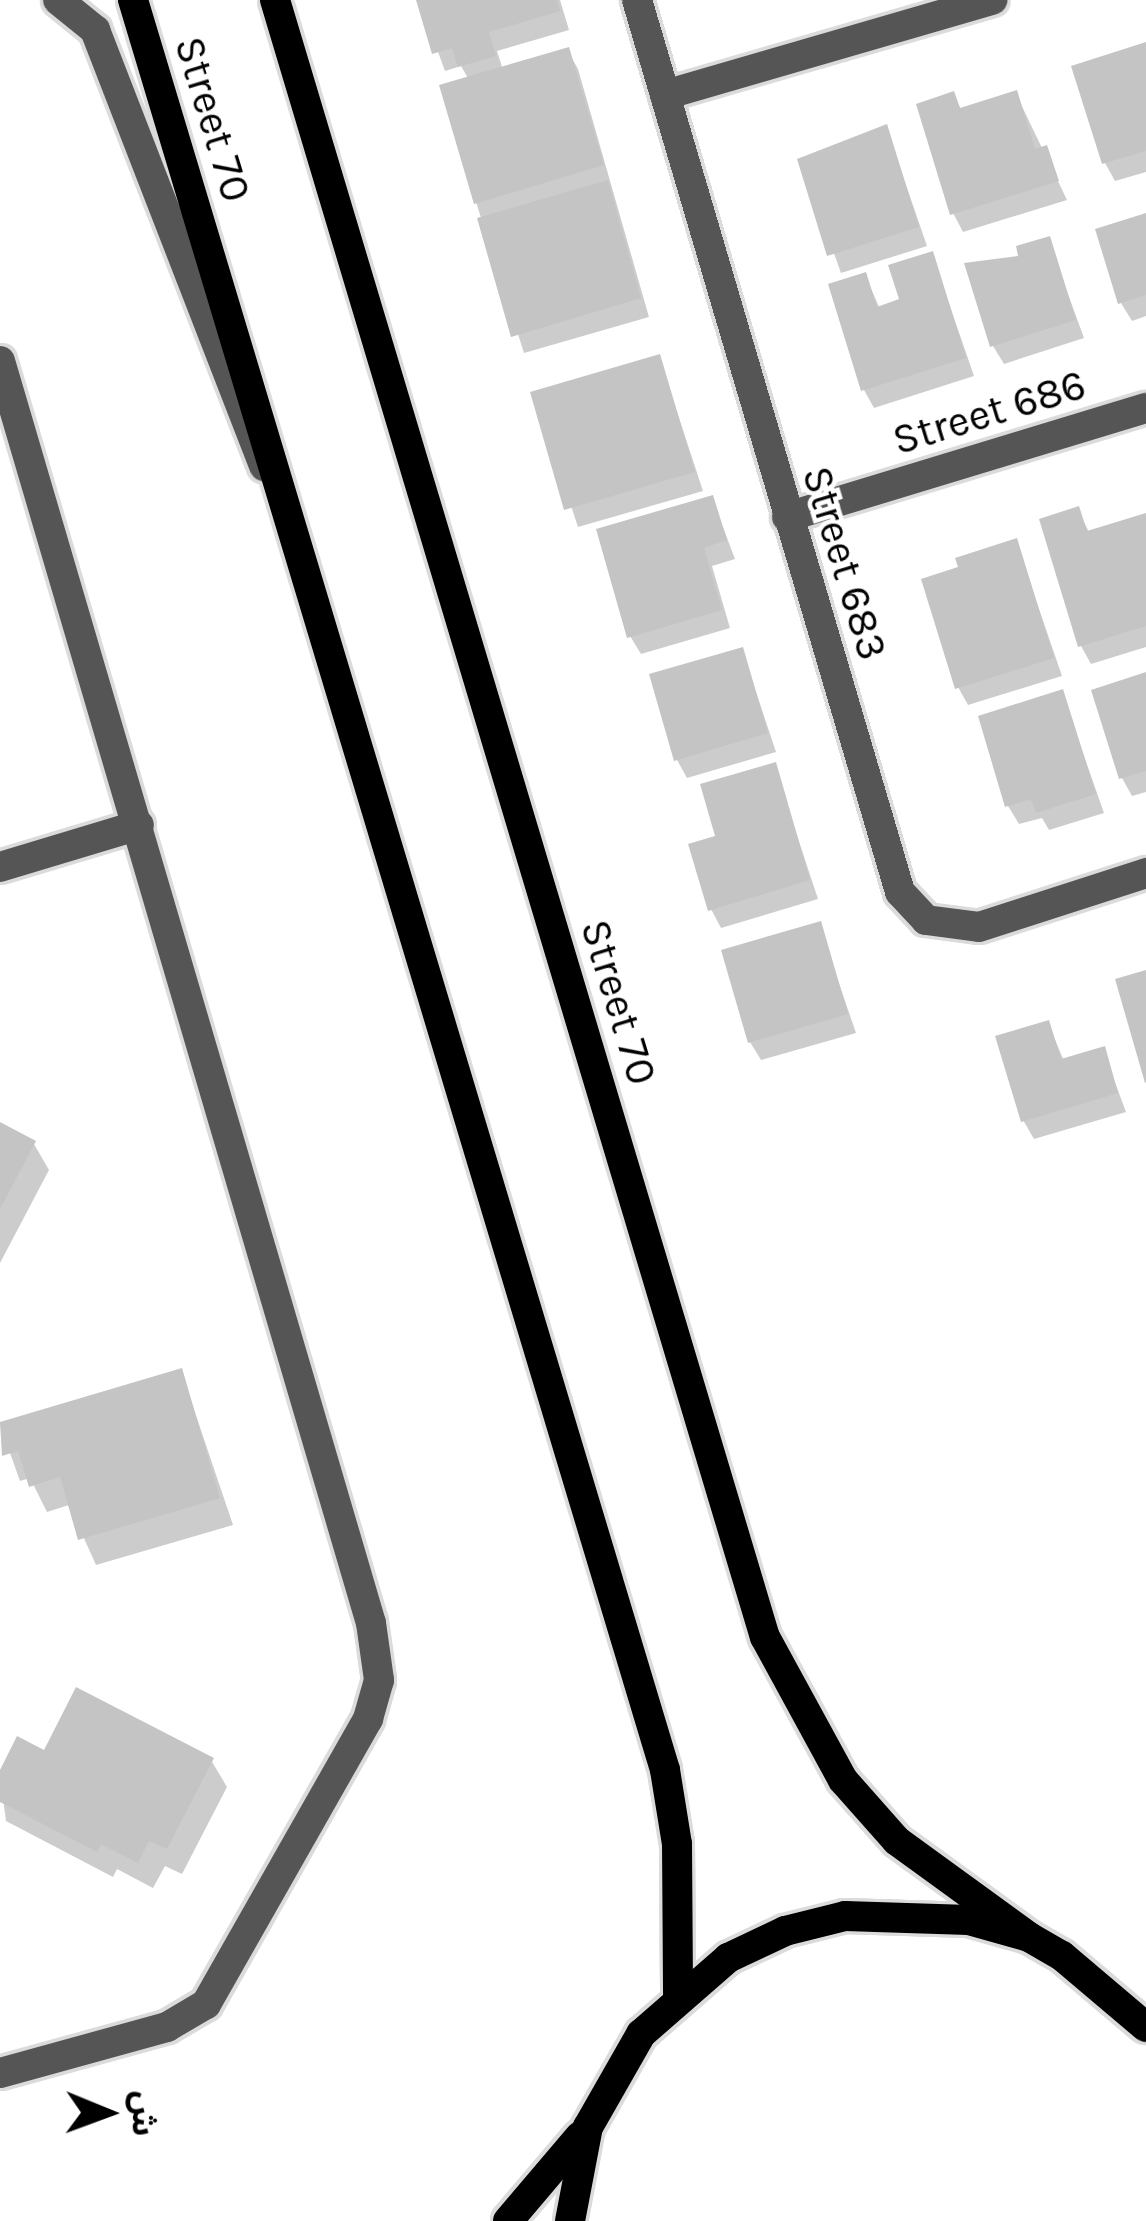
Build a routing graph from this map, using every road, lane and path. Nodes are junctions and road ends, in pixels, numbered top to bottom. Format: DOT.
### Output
graph roads {
  1 [pos="58,0"];
  2 [pos="133,0"];
  3 [pos="275,0"];
  4 [pos="637,0"];
  5 [pos="992,0"];
  6 [pos="665,95"];
  7 [pos="0,362"];
  8 [pos="1146,408"];
  9 [pos="285,510"];
  10 [pos="787,517"];
  11 [pos="139,825"];
  12 [pos="0,867"];
  13 [pos="1146,873"];
  14 [pos="1029,1937"];
  15 [pos="678,1995"];
  16 [pos="1146,2027"];
  17 [pos="0,2073"];
  18 [pos="588,2127"];
  19 [pos="508,2221"];
  20 [pos="569,2221"];
  1 -- 9 [label="street"];
  2 -- 9 [label="main road, Street 70"];
  3 -- 14 [label="main road, Street 70"];
  4 -- 6 [label="street, Street 683"];
  5 -- 6 [label="street"];
  6 -- 10 [label="street, Street 683"];
  7 -- 11 [label="street"];
  8 -- 10 [label="street, Street 686"];
  9 -- 15 [label="main road, Street 70"];
  10 -- 13 [label="street, Street 683"];
  11 -- 12 [label="street"];
  11 -- 17 [label="street"];
  14 -- 15 [label="main road"];
  14 -- 16 [label="main road, Street 70"];
  15 -- 18 [label="main road"];
  18 -- 19 [label="main road"];
  18 -- 20 [label="main road"];
}
